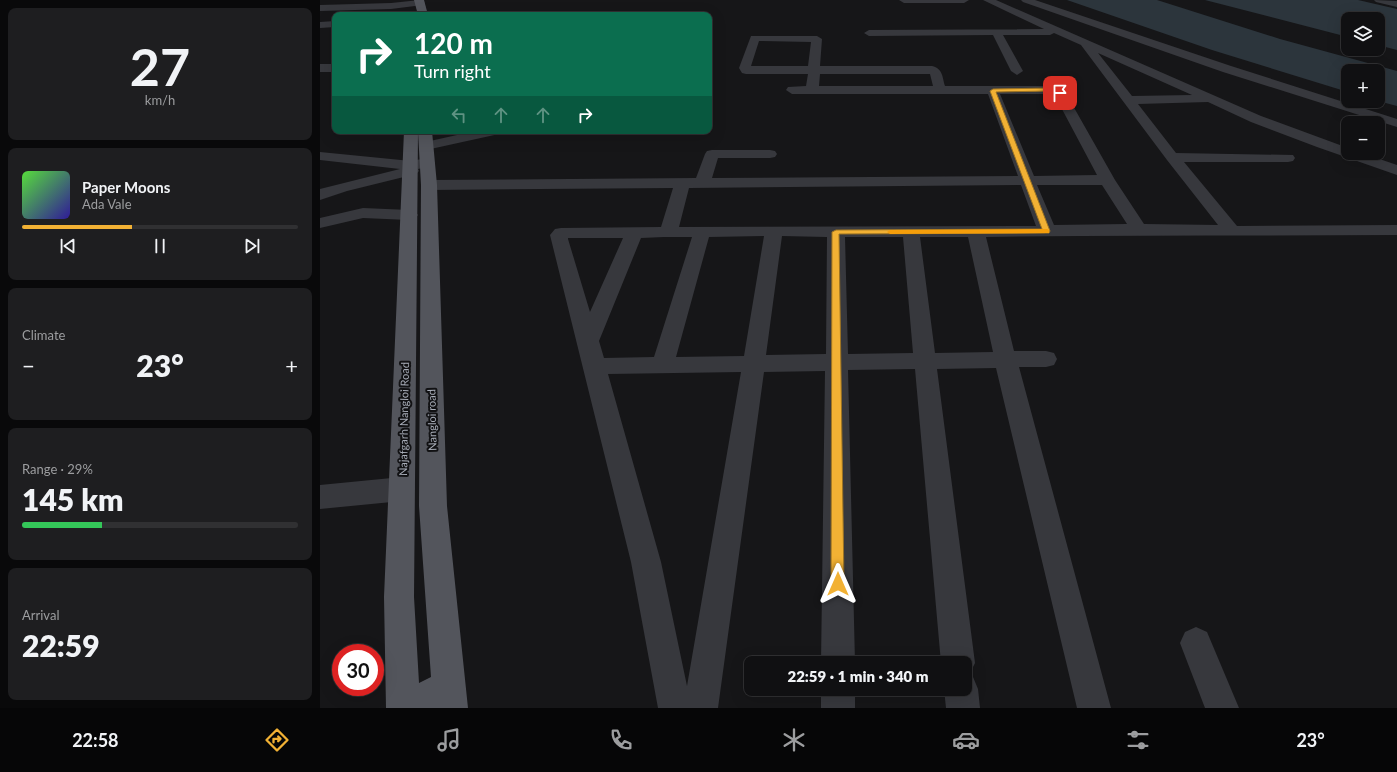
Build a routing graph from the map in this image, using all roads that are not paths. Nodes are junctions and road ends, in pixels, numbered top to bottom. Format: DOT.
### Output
graph roads {
  1 [pos="904,0"];
  2 [pos="964,0"];
  3 [pos="988,0"];
  4 [pos="1026,0"];
  5 [pos="1379,0"];
  6 [pos="408,2"];
  7 [pos="420,2"];
  8 [pos="1396,4"];
  9 [pos="320,8"];
  10 [pos="409,12"];
  11 [pos="422,12"];
  12 [pos="332,24"];
  13 [pos="320,25"];
  14 [pos="996,32"];
  15 [pos="1058,32"];
  16 [pos="869,33"];
  17 [pos="1085,43"];
  18 [pos="320,68"];
  19 [pos="332,68"];
  20 [pos="814,70"];
  21 [pos="1016,71"];
  22 [pos="792,90"];
  23 [pos="812,90"];
  24 [pos="940,90"];
  25 [pos="993,91"];
  26 [pos="1213,99"];
  27 [pos="1128,100"];
  28 [pos="1397,123"];
  29 [pos="485,134"];
  30 [pos="770,154"];
  31 [pos="320,156"];
  32 [pos="420,156"];
  33 [pos="1172,158"];
  34 [pos="1288,158"];
  35 [pos="1397,170"];
  36 [pos="1107,180"];
  37 [pos="702,182"];
  38 [pos="1029,182"];
  39 [pos="682,183"];
  40 [pos="320,195"];
  41 [pos="409,215"];
  42 [pos="320,223"];
  43 [pos="1139,229"];
  44 [pos="1397,230"];
  45 [pos="774,231"];
  46 [pos="1047,231"];
  47 [pos="1232,231"];
  48 [pos="634,232"];
  49 [pos="702,232"];
  50 [pos="836,232"];
  51 [pos="911,232"];
  52 [pos="976,232"];
  53 [pos="668,233"];
  54 [pos="588,341"];
  55 [pos="1005,358"];
  56 [pos="1046,359"];
  57 [pos="925,360"];
  58 [pos="836,362"];
  59 [pos="663,364"];
  60 [pos="752,364"];
  61 [pos="595,366"];
  62 [pos="402,489"];
  63 [pos="320,497"];
  64 [pos="1196,643"];
  65 [pos="838,656"];
  66 [pos="957,656"];
  67 [pos="838,696"];
  68 [pos="962,696"];
  69 [pos="450,697"];
  70 [pos="403,708"];
  71 [pos="675,708"];
  72 [pos="701,708"];
  73 [pos="838,708"];
  74 [pos="963,708"];
  75 [pos="1094,708"];
  76 [pos="1222,708"];
  1 -- 2 [label="street"];
  3 -- 15 [label="street"];
  4 -- 28 [label="street"];
  5 -- 8 [label="street"];
  6 -- 7 [label="street"];
  6 -- 9 [label="street"];
  6 -- 10 [label="main road"];
  7 -- 11 [label="main road"];
  12 -- 13 [label="street"];
  14 -- 15 [label="street"];
  14 -- 16 [label="street"];
  14 -- 21 [label="street"];
  15 -- 17 [label="street"];
  17 -- 26 [label="street"];
  17 -- 27 [label="street"];
  18 -- 19 [label="street"];
  20 -- 20 [label="street"];
  20 -- 23 [label="street"];
  20 -- 24 [label="street"];
  22 -- 23 [label="street"];
  23 -- 24 [label="street"];
  24 -- 25 [label="street"];
  25 -- 36 [label="street"];
  25 -- 38 [label="street"];
  26 -- 27 [label="street"];
  26 -- 35 [label="street"];
  27 -- 33 [label="street"];
  29 -- 32 [label="street"];
  30 -- 37 [label="street"];
  31 -- 32 [label="street"];
  32 -- 39 [label="street"];
  32 -- 40 [label="street"];
  32 -- 41 [label="main road, Najafgarh Nangloi Road"];
  32 -- 69 [label="main road, Nangloi road"];
  33 -- 34 [label="street"];
  33 -- 47 [label="street"];
  36 -- 38 [label="street"];
  36 -- 43 [label="street"];
  37 -- 38 [label="street"];
  37 -- 39 [label="street"];
  38 -- 46 [label="street"];
  39 -- 53 [label="street"];
  41 -- 42 [label="street"];
  41 -- 62 [label="main road, Najafgarh Nangloi Road"];
  43 -- 46 [label="street"];
  43 -- 47 [label="street"];
  44 -- 47 [label="street"];
  45 -- 49 [label="street"];
  45 -- 50 [label="street"];
  45 -- 60 [label="street"];
  46 -- 52 [label="street"];
  48 -- 53 [label="street"];
  48 -- 54 [label="street"];
  48 -- 54 [label="street"];
  49 -- 53 [label="street"];
  49 -- 59 [label="street"];
  50 -- 51 [label="street"];
  50 -- 58 [label="street"];
  51 -- 52 [label="street"];
  51 -- 57 [label="street"];
  52 -- 55 [label="street"];
  54 -- 61 [label="street"];
  55 -- 56 [label="street"];
  55 -- 57 [label="street"];
  55 -- 75 [label="street"];
  57 -- 58 [label="street"];
  57 -- 66 [label="street"];
  58 -- 60 [label="street"];
  58 -- 65 [label="street"];
  59 -- 60 [label="street"];
  59 -- 61 [label="street"];
  60 -- 72 [label="street"];
  61 -- 71 [label="street"];
  62 -- 63 [label="street"];
  62 -- 70 [label="main road, Najafgarh Nangloi Road"];
  64 -- 76 [label="street"];
  67 -- 73 [label="street"];
  68 -- 74 [label="street"];
  69 -- 70 [label="main road"];
}
